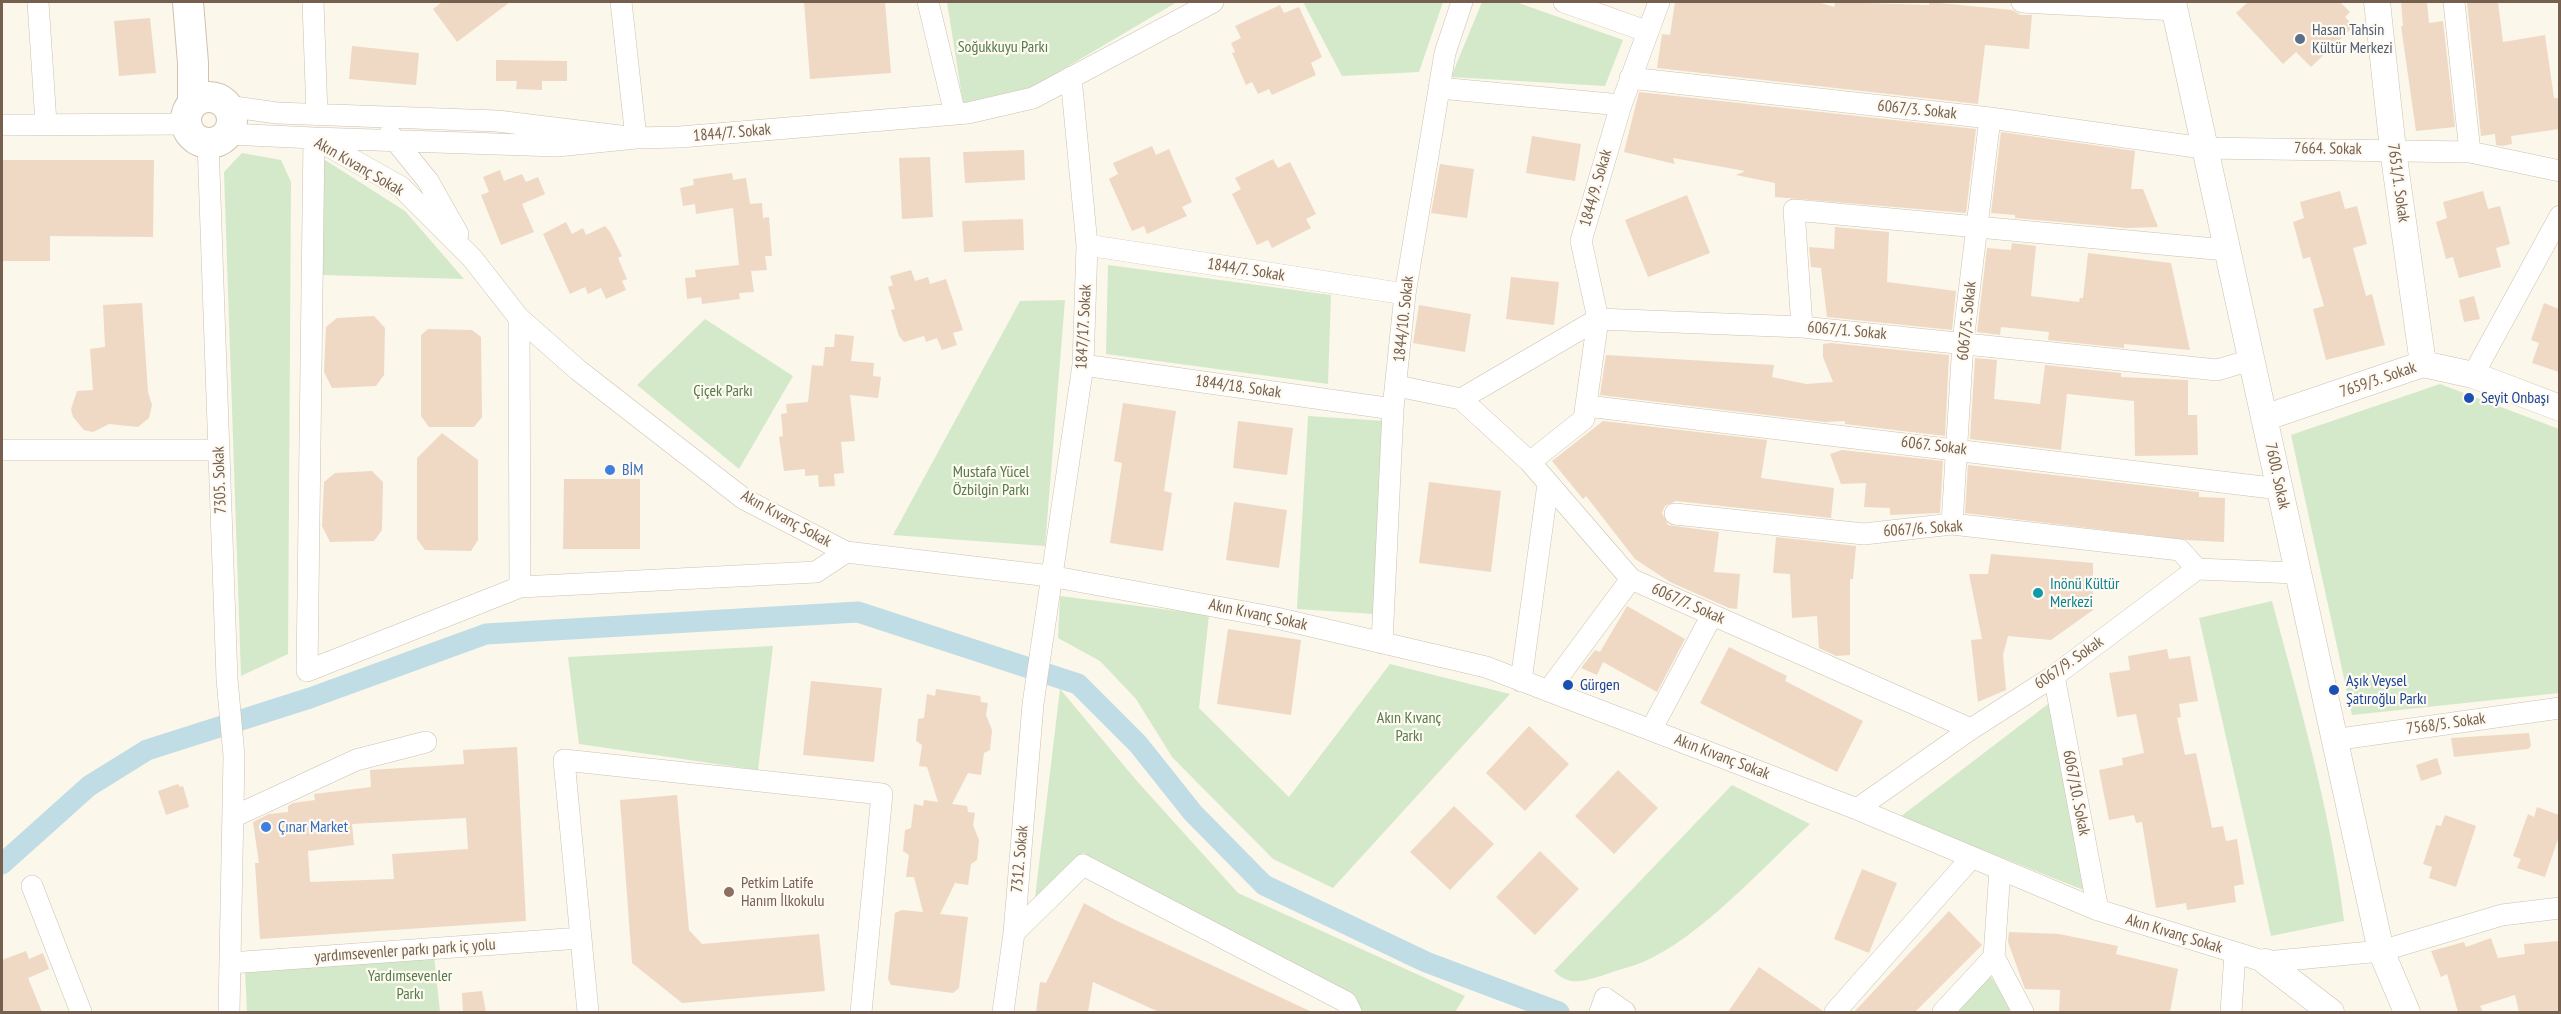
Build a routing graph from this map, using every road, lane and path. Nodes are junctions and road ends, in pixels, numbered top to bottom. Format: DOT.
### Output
graph roads {
  1 [pos="38,2"];
  2 [pos="188,2"];
  3 [pos="206,2"];
  4 [pos="313,2"];
  5 [pos="621,2"];
  6 [pos="928,2"];
  7 [pos="1213,2"];
  8 [pos="1462,2"];
  9 [pos="1564,2"];
  10 [pos="1659,2"];
  11 [pos="2022,2"];
  12 [pos="2377,2"];
  13 [pos="2454,2"];
  14 [pos="2117,5"];
  15 [pos="2174,6"];
  16 [pos="1646,31"];
  17 [pos="1071,77"];
  18 [pos="1630,78"];
  19 [pos="1439,88"];
  20 [pos="1621,105"];
  21 [pos="956,114"];
  22 [pos="317,115"];
  23 [pos="210,118"];
  24 [pos="376,118"];
  25 [pos="1990,118"];
  26 [pos="46,123"];
  27 [pos="2,124"];
  28 [pos="314,138"];
  29 [pos="636,138"];
  30 [pos="396,141"];
  31 [pos="2203,148"];
  32 [pos="2393,150"];
  33 [pos="2470,152"];
  34 [pos="2559,171"];
  35 [pos="2559,216"];
  36 [pos="1978,228"];
  37 [pos="1087,246"];
  38 [pos="2226,250"];
  39 [pos="472,258"];
  40 [pos="1405,294"];
  41 [pos="519,318"];
  42 [pos="1598,319"];
  43 [pos="1802,327"];
  44 [pos="1963,342"];
  45 [pos="2251,360"];
  46 [pos="2423,364"];
  47 [pos="1083,365"];
  48 [pos="2474,375"];
  49 [pos="1397,387"];
  50 [pos="1461,399"];
  51 [pos="1587,406"];
  52 [pos="2559,408"];
  53 [pos="1393,409"];
  54 [pos="2264,418"];
  55 [pos="1958,449"];
  56 [pos="2,450"];
  57 [pos="219,450"];
  58 [pos="1530,462"];
  59 [pos="1548,484"];
  60 [pos="2280,489"];
  61 [pos="1675,514"];
  62 [pos="1952,524"];
  63 [pos="846,552"];
  64 [pos="2197,569"];
  65 [pos="2296,573"];
  66 [pos="1050,576"];
  67 [pos="1631,579"];
  68 [pos="520,587"];
  69 [pos="1712,615"];
  70 [pos="1043,628"];
  71 [pos="1382,642"];
  72 [pos="2054,676"];
  73 [pos="1521,681"];
  74 [pos="1548,691"];
  75 [pos="2559,708"];
  76 [pos="1971,729"];
  77 [pos="1651,730"];
  78 [pos="2332,740"];
  79 [pos="426,742"];
  80 [pos="1857,809"];
  81 [pos="233,818"];
  82 [pos="1972,857"];
  83 [pos="2000,869"];
  84 [pos="32,886"];
  85 [pos="2559,908"];
  86 [pos="2098,910"];
  87 [pos="1014,933"];
  88 [pos="580,939"];
  89 [pos="2380,951"];
  90 [pos="2235,953"];
  91 [pos="1994,957"];
  92 [pos="2266,962"];
  93 [pos="230,963"];
  94 [pos="1348,1007"];
  95 [pos="81,1012"];
  96 [pos="229,1012"];
  97 [pos="588,1012"];
  98 [pos="861,1012"];
  99 [pos="1003,1012"];
  100 [pos="1600,1012"];
  101 [pos="1625,1012"];
  102 [pos="1835,1012"];
  103 [pos="1942,1012"];
  104 [pos="2023,1012"];
  105 [pos="2231,1012"];
  106 [pos="2331,1012"];
  107 [pos="2407,1012"];
  1 -- 26 [label="street"];
  2 -- 23 [label="main road"];
  3 -- 23 [label="main road"];
  4 -- 22 [label="street"];
  5 -- 29 [label="street"];
  6 -- 21 [label="street"];
  7 -- 17 [label="street, 1844/7. Sokak"];
  8 -- 19 [label="street, 1844/10. Sokak"];
  9 -- 16 [label="street"];
  10 -- 16 [label="street, 1844/9. Sokak"];
  11 -- 14 [label="street"];
  12 -- 32 [label="street, 7651/1. Sokak"];
  13 -- 33 [label="street"];
  14 -- 15 [label="street"];
  15 -- 31 [label="street, 7600. Sokak"];
  16 -- 18 [label="street, 1844/9. Sokak"];
  17 -- 21 [label="street, 1844/7. Sokak"];
  17 -- 37 [label="street, 1847/17. Sokak"];
  18 -- 20 [label="street, 1844/9. Sokak"];
  18 -- 25 [label="street, 6067/3. Sokak"];
  19 -- 20 [label="street"];
  19 -- 40 [label="street, 1844/10. Sokak"];
  20 -- 42 [label="street, 1844/9. Sokak"];
  21 -- 29 [label="street, 1844/7. Sokak"];
  22 -- 23 [label="street, 1844/7. Sokak"];
  22 -- 24 [label="street, 1844/7. Sokak"];
  23 -- 26 [label="street, Akın Kıvanç Sokak"];
  23 -- 28 [label="street, Akın Kıvanç Sokak"];
  23 -- 57 [label="street, 7305. Sokak"];
  24 -- 29 [label="street, 1844/7. Sokak"];
  24 -- 30 [label="street"];
  25 -- 31 [label="street, 6067/3. Sokak"];
  25 -- 36 [label="street, 6067/5. Sokak"];
  26 -- 27 [label="street, Akın Kıvanç Sokak"];
  28 -- 30 [label="street"];
  28 -- 39 [label="street, Akın Kıvanç Sokak"];
  28 -- 68 [label="street"];
  29 -- 30 [label="street"];
  30 -- 39 [label="street"];
  31 -- 32 [label="street, 7664. Sokak"];
  31 -- 38 [label="street, 7600. Sokak"];
  32 -- 33 [label="street, 7664. Sokak"];
  32 -- 46 [label="street, 7651/1. Sokak"];
  33 -- 34 [label="street, 7664. Sokak"];
  35 -- 48 [label="street"];
  36 -- 38 [label="street"];
  36 -- 43 [label="street"];
  36 -- 44 [label="street, 6067/5. Sokak"];
  37 -- 40 [label="street, 1844/7. Sokak"];
  37 -- 47 [label="street, 1847/17. Sokak"];
  38 -- 45 [label="street, 7600. Sokak"];
  39 -- 41 [label="street, Akın Kıvanç Sokak"];
  40 -- 49 [label="street, 1844/10. Sokak"];
  41 -- 63 [label="street, Akın Kıvanç Sokak"];
  41 -- 68 [label="street"];
  42 -- 43 [label="street, 6067/1. Sokak"];
  42 -- 50 [label="street"];
  42 -- 51 [label="street, 1844/9. Sokak"];
  43 -- 44 [label="street, 6067/1. Sokak"];
  44 -- 45 [label="street, 6067/1. Sokak"];
  44 -- 55 [label="street, 6067/5. Sokak"];
  45 -- 54 [label="street, 7600. Sokak"];
  46 -- 48 [label="street, 7659/3. Sokak"];
  46 -- 54 [label="street, 7659/3. Sokak"];
  47 -- 53 [label="street, 1844/18. Sokak"];
  47 -- 66 [label="street, 1847/17. Sokak"];
  48 -- 52 [label="street, 7659/3. Sokak"];
  49 -- 50 [label="street"];
  49 -- 53 [label="street, 1844/10. Sokak"];
  50 -- 58 [label="street, 6067/7. Sokak"];
  51 -- 55 [label="street, 6067. Sokak"];
  51 -- 58 [label="street, 1844/9. Sokak"];
  53 -- 71 [label="street, 1844/10. Sokak"];
  54 -- 60 [label="street, 7600. Sokak"];
  55 -- 60 [label="street, 6067. Sokak"];
  55 -- 62 [label="street, 6067/5. Sokak"];
  56 -- 57 [label="street"];
  57 -- 81 [label="street, 7305. Sokak"];
  58 -- 59 [label="street, 6067/7. Sokak"];
  59 -- 67 [label="street, 6067/7. Sokak"];
  59 -- 73 [label="street"];
  60 -- 65 [label="street, 7600. Sokak"];
  61 -- 62 [label="street, 6067/6. Sokak"];
  62 -- 64 [label="street, 6067/6. Sokak"];
  63 -- 66 [label="street, Akın Kıvanç Sokak"];
  63 -- 68 [label="street"];
  64 -- 65 [label="street"];
  64 -- 72 [label="street, 6067/9. Sokak"];
  65 -- 78 [label="street, 7600. Sokak"];
  66 -- 70 [label="street, 1847/17. Sokak"];
  66 -- 71 [label="street, Akın Kıvanç Sokak"];
  67 -- 69 [label="street, 6067/7. Sokak"];
  67 -- 74 [label="street"];
  69 -- 76 [label="street, 6067/7. Sokak"];
  69 -- 77 [label="street"];
  70 -- 87 [label="street, 7312. Sokak"];
  71 -- 73 [label="street, Akın Kıvanç Sokak"];
  72 -- 76 [label="street, 6067/9. Sokak"];
  72 -- 86 [label="street, 6067/10. Sokak"];
  73 -- 74 [label="street, Akın Kıvanç Sokak"];
  74 -- 77 [label="street, Akın Kıvanç Sokak"];
  75 -- 78 [label="street, 7568/5. Sokak"];
  76 -- 80 [label="street, 6067/9. Sokak"];
  77 -- 80 [label="street, Akın Kıvanç Sokak"];
  78 -- 89 [label="street, 7600. Sokak"];
  79 -- 81 [label="street"];
  80 -- 82 [label="street, Akın Kıvanç Sokak"];
  81 -- 93 [label="street, 7305. Sokak"];
  82 -- 83 [label="street, Akın Kıvanç Sokak"];
  82 -- 102 [label="street"];
  83 -- 86 [label="street, Akın Kıvanç Sokak"];
  83 -- 91 [label="street"];
  84 -- 95 [label="street"];
  85 -- 89 [label="street, Akın Kıvanç Sokak"];
  86 -- 90 [label="street, Akın Kıvanç Sokak"];
  87 -- 94 [label="street"];
  87 -- 99 [label="street, 7312. Sokak"];
  88 -- 93 [label="street, yardımsevenler parkı park iç yolu"];
  88 -- 97 [label="street"];
  88 -- 98 [label="street"];
  89 -- 92 [label="street, Akın Kıvanç Sokak"];
  89 -- 107 [label="street, 7600. Sokak"];
  90 -- 92 [label="street, Akın Kıvanç Sokak"];
  90 -- 105 [label="street"];
  91 -- 103 [label="street"];
  91 -- 104 [label="street"];
  92 -- 106 [label="street"];
  93 -- 96 [label="street, 7305. Sokak"];
  100 -- 101 [label="street"];
}
